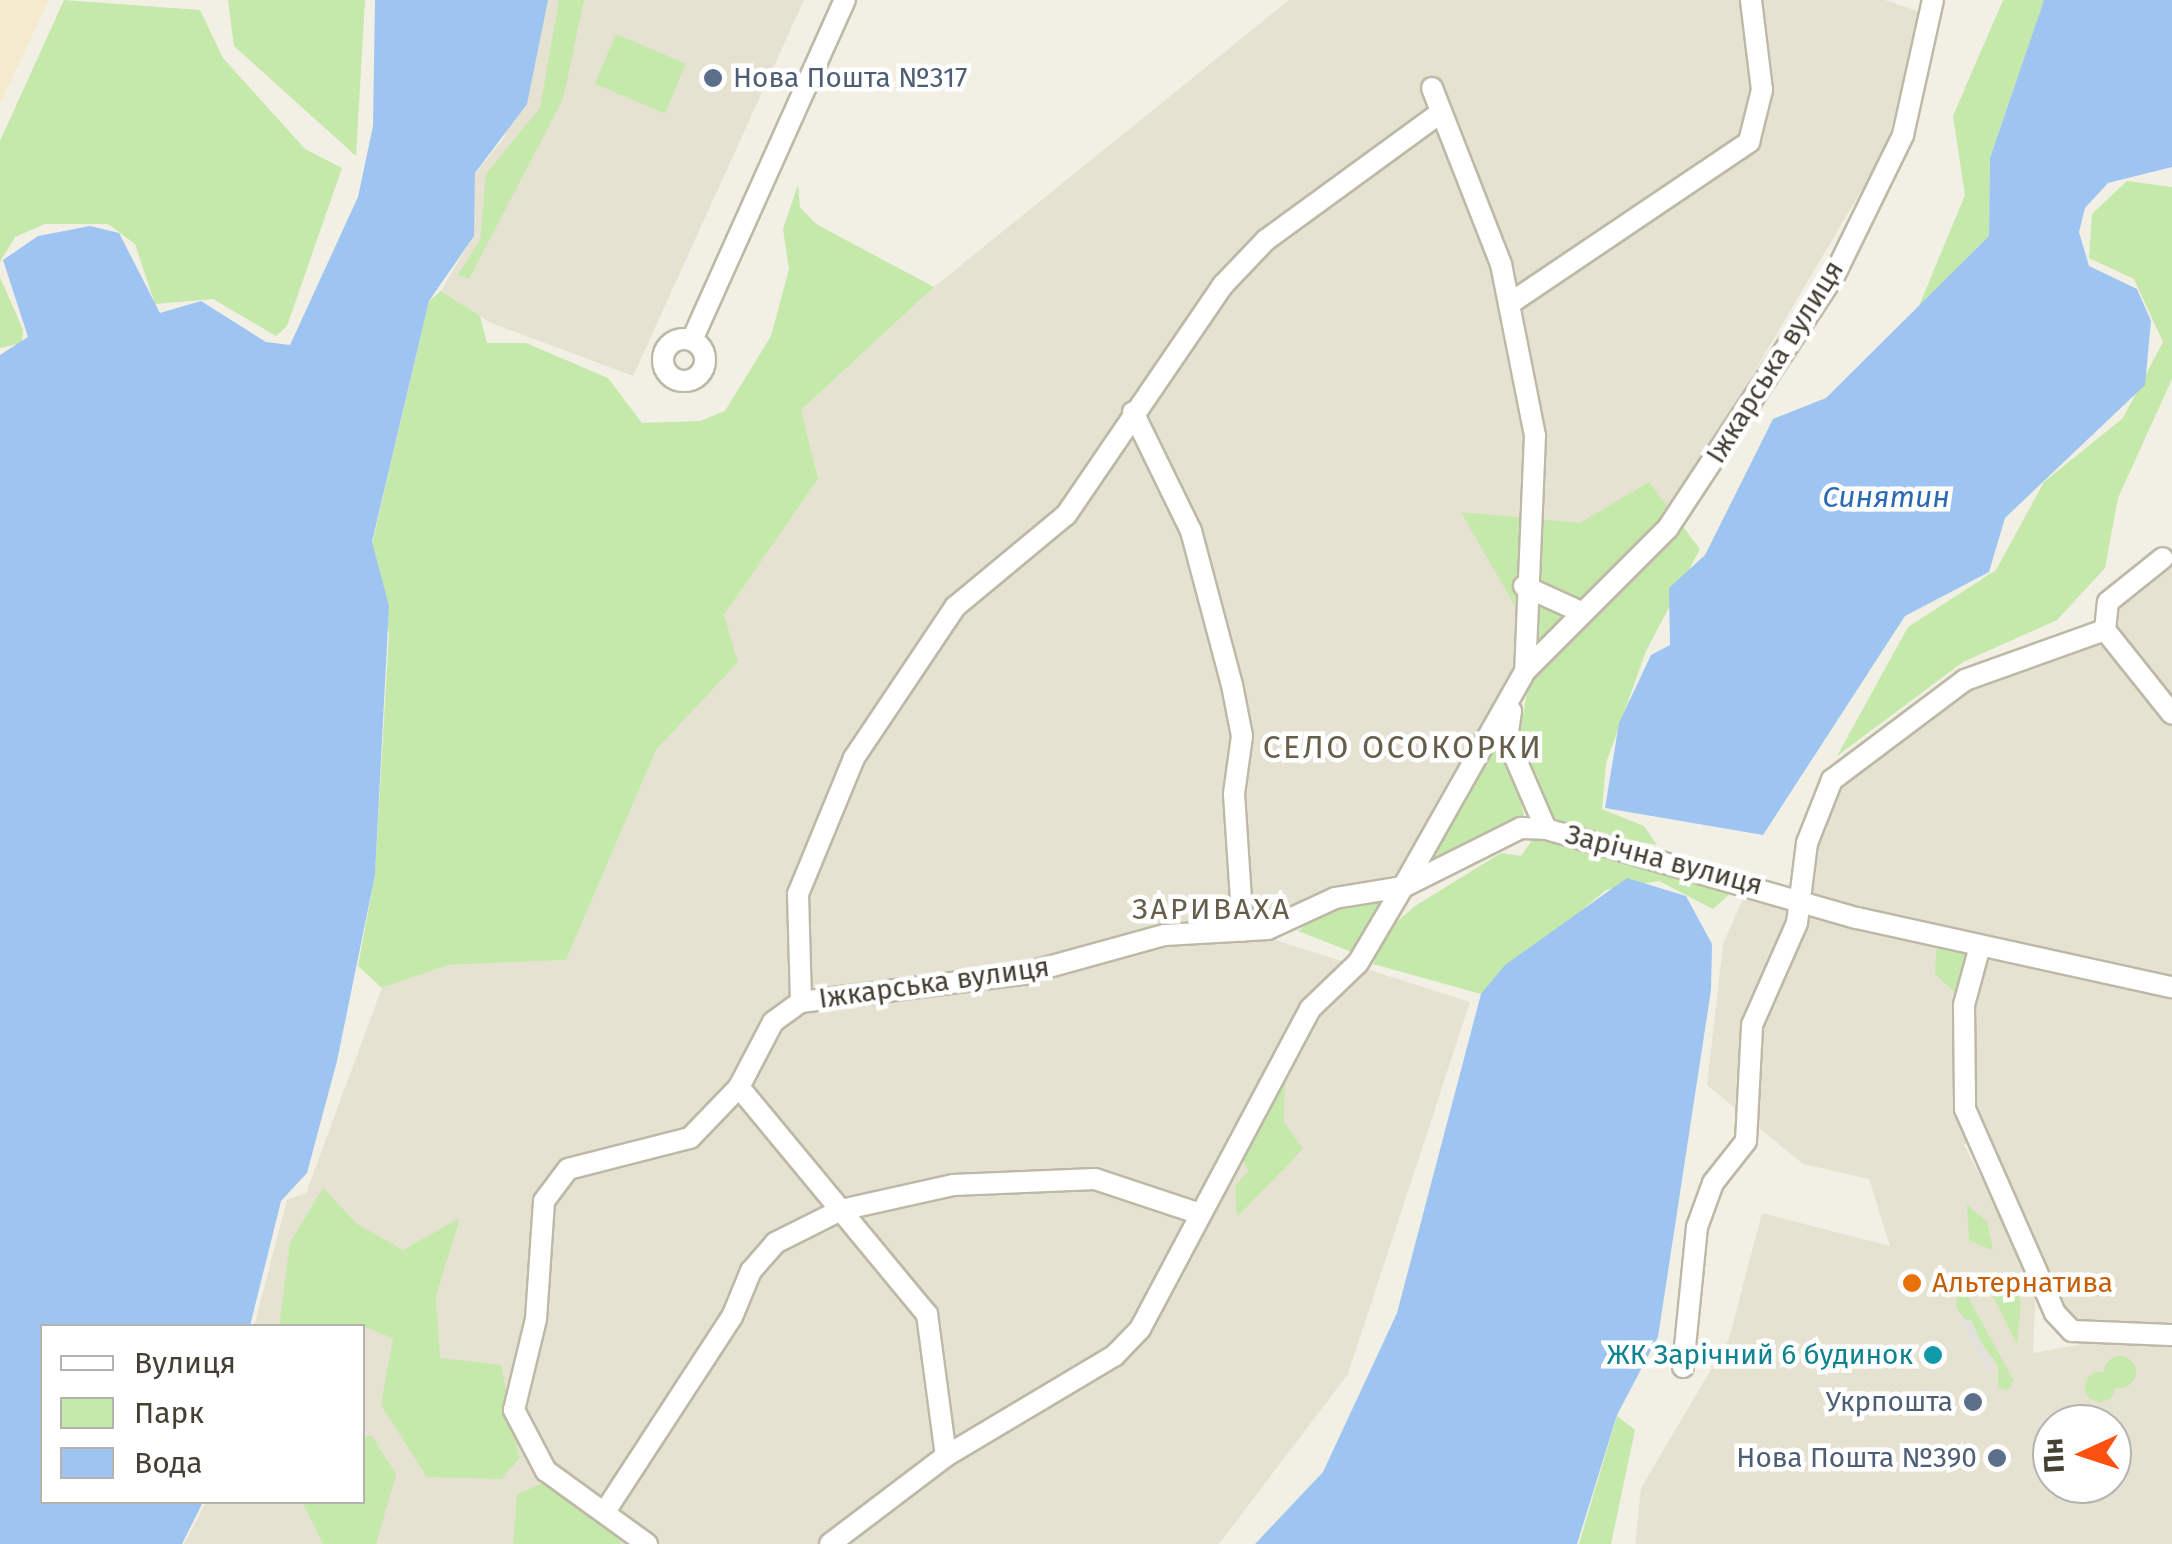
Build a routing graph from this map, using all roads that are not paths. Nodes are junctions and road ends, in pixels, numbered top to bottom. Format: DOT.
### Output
graph roads {
  1 [pos="844,0"];
  2 [pos="1751,0"];
  3 [pos="1933,0"];
  4 [pos="1432,88"];
  5 [pos="1440,113"];
  6 [pos="1509,304"];
  7 [pos="692,340"];
  8 [pos="1133,412"];
  9 [pos="2164,558"];
  10 [pos="1524,586"];
  11 [pos="1580,612"];
  12 [pos="2104,630"];
  13 [pos="1525,671"];
  14 [pos="1512,702"];
  15 [pos="2172,714"];
  16 [pos="1546,828"];
  17 [pos="1403,887"];
  18 [pos="1797,895"];
  19 [pos="1242,931"];
  20 [pos="1980,946"];
  21 [pos="2172,987"];
  22 [pos="801,1002"];
  23 [pos="738,1087"];
  24 [pos="841,1210"];
  25 [pos="1200,1214"];
  26 [pos="2172,1335"];
  27 [pos="1683,1366"];
  28 [pos="946,1456"];
  29 [pos="606,1510"];
  30 [pos="646,1544"];
  31 [pos="830,1544"];
  1 -- 7 [label="street"];
  2 -- 6 [label="street"];
  3 -- 11 [label="street, Іжкарська вулиця"];
  4 -- 5 [label="street, Іжкарська вулиця"];
  5 -- 6 [label="street, Іжкарська вулиця"];
  5 -- 8 [label="street, Іжкарська вулиця"];
  6 -- 10 [label="street, Іжкарська вулиця"];
  8 -- 19 [label="street"];
  8 -- 22 [label="street, Іжкарська вулиця"];
  9 -- 12 [label="street"];
  10 -- 11 [label="street"];
  10 -- 13 [label="street, Іжкарська вулиця"];
  11 -- 13 [label="street, Іжкарська вулиця"];
  12 -- 15 [label="street"];
  12 -- 18 [label="street, Зарічна вулиця"];
  13 -- 14 [label="street, Іжкарська вулиця"];
  14 -- 16 [label="street, Зарічна вулиця"];
  14 -- 17 [label="street, Іжкарська вулиця"];
  16 -- 17 [label="street"];
  16 -- 18 [label="street, Зарічна вулиця"];
  17 -- 19 [label="street, Іжкарська вулиця"];
  17 -- 25 [label="street"];
  18 -- 20 [label="street, Зарічна вулиця"];
  18 -- 27 [label="street"];
  19 -- 22 [label="street, Іжкарська вулиця"];
  20 -- 21 [label="street, Зарічна вулиця"];
  20 -- 26 [label="street"];
  22 -- 23 [label="street, Іжкарська вулиця"];
  23 -- 24 [label="street"];
  23 -- 29 [label="street, Іжкарська вулиця"];
  24 -- 25 [label="street"];
  24 -- 28 [label="street"];
  24 -- 29 [label="street"];
  25 -- 28 [label="street"];
  28 -- 31 [label="street"];
  29 -- 30 [label="street, Іжкарська вулиця"];
}
